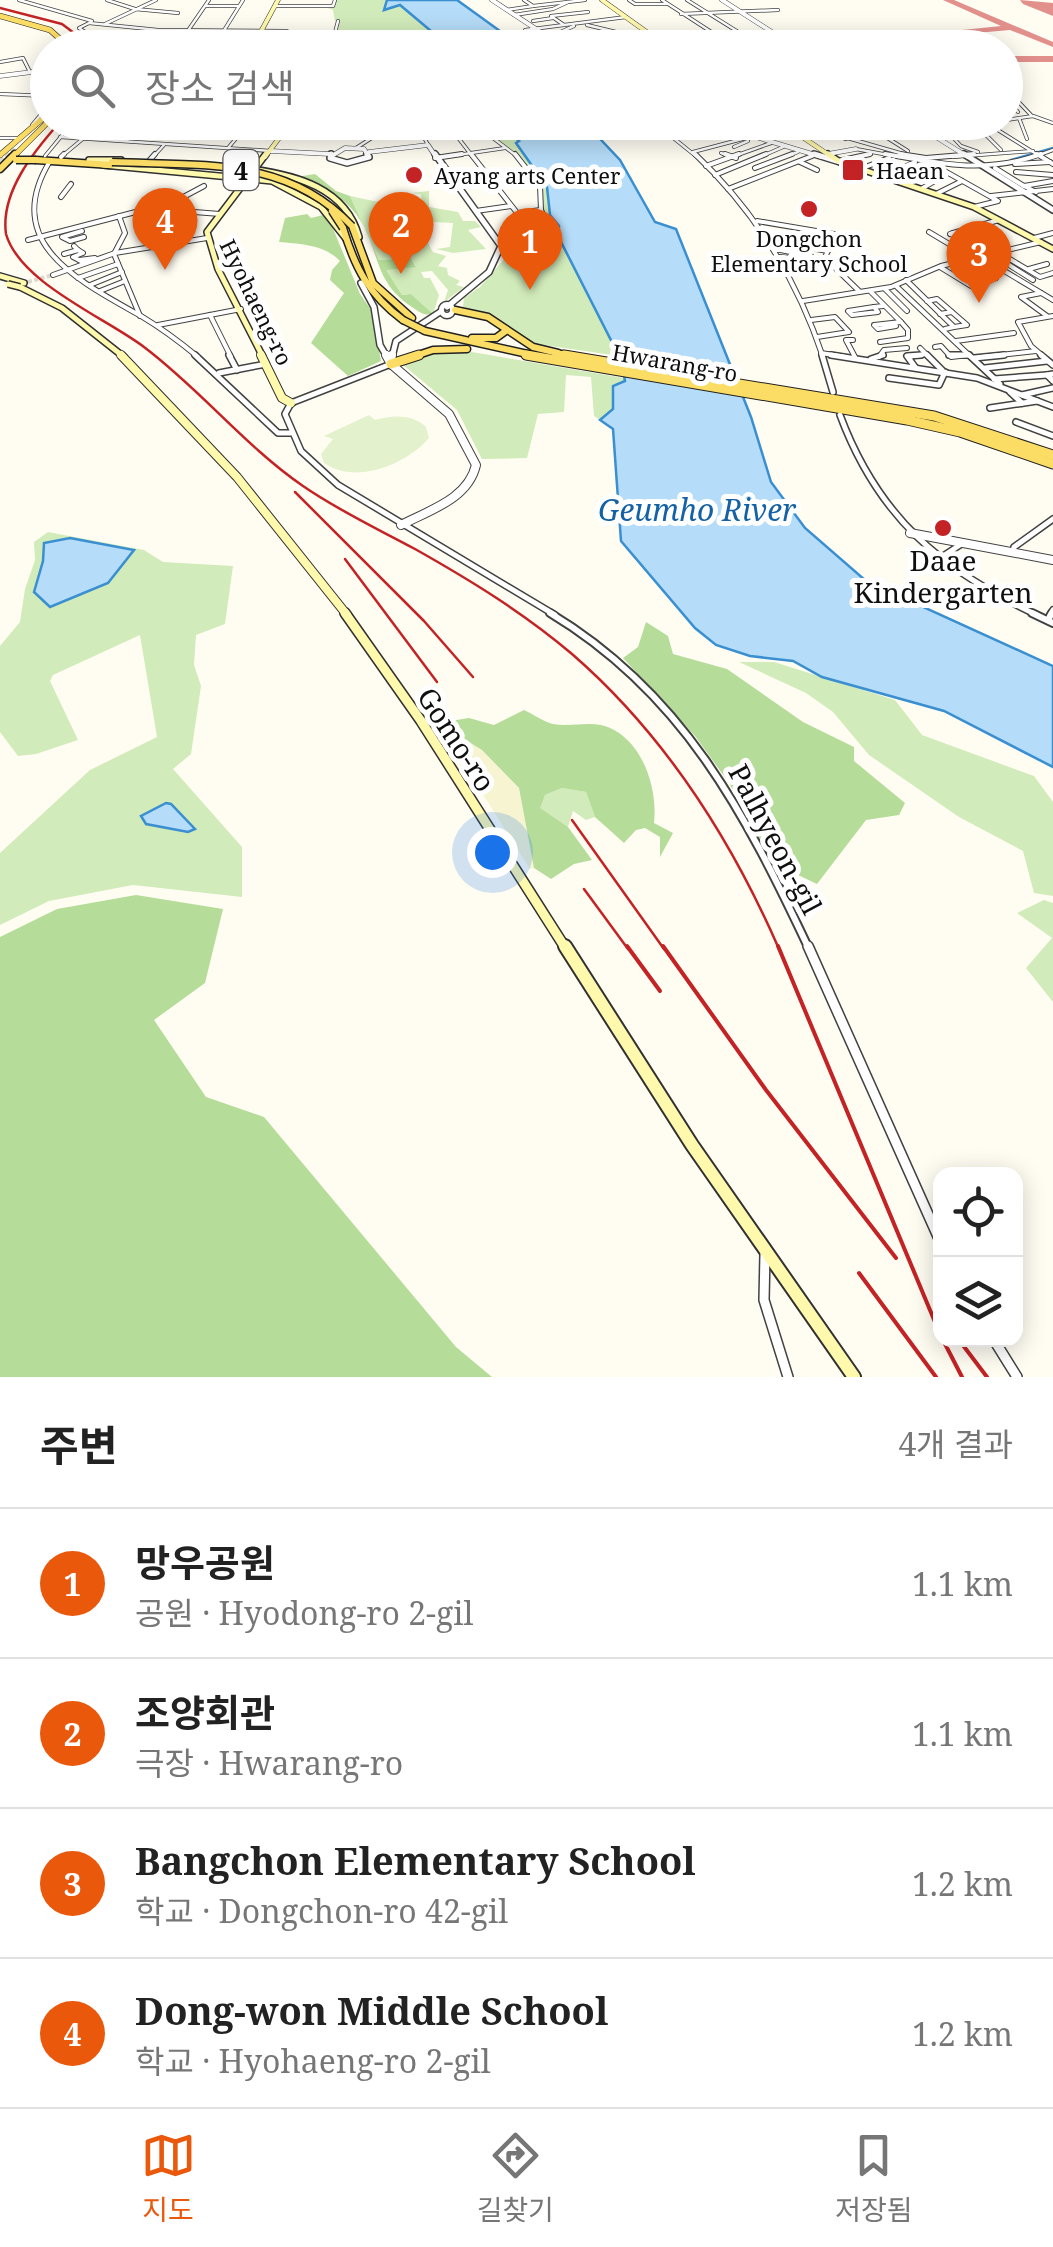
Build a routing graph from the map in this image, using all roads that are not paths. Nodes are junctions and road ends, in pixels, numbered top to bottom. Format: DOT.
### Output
graph roads {
  1 [pos="20,0"];
  2 [pos="106,0"];
  3 [pos="156,0"];
  4 [pos="209,0"];
  5 [pos="243,0"];
  6 [pos="336,0"];
  7 [pos="492,0"];
  8 [pos="526,0"];
  9 [pos="585,0"];
  10 [pos="602,0"];
  11 [pos="629,0"];
  12 [pos="662,0"];
  13 [pos="686,0"];
  14 [pos="725,0"];
  15 [pos="740,0"];
  16 [pos="545,1"];
  17 [pos="556,1"];
  18 [pos="568,2"];
  19 [pos="277,3"];
  20 [pos="668,4"];
  21 [pos="205,6"];
  22 [pos="239,6"];
  23 [pos="533,6"];
  24 [pos="736,8"];
  25 [pos="134,9"];
  26 [pos="507,10"];
  27 [pos="778,10"];
  28 [pos="598,11"];
  29 [pos="744,12"];
  30 [pos="681,14"];
  31 [pos="709,14"];
  32 [pos="514,15"];
  33 [pos="0,17"];
  34 [pos="626,17"];
  35 [pos="533,18"];
  36 [pos="590,20"];
  37 [pos="559,21"];
  38 [pos="338,22"];
  39 [pos="89,23"];
  40 [pos="579,23"];
  41 [pos="105,24"];
  42 [pos="538,26"];
  43 [pos="35,30"];
  44 [pos="82,30"];
  45 [pos="158,30"];
  46 [pos="188,30"];
  47 [pos="224,30"];
  48 [pos="262,30"];
  49 [pos="335,30"];
  50 [pos="525,30"];
  51 [pos="542,30"];
  52 [pos="564,30"];
  53 [pos="618,30"];
  54 [pos="644,30"];
  55 [pos="706,30"];
  56 [pos="736,30"];
  57 [pos="771,30"];
  58 [pos="0,62"];
  59 [pos="30,72"];
  60 [pos="0,76"];
  61 [pos="0,94"];
  62 [pos="30,95"];
  63 [pos="1023,106"];
  64 [pos="1023,116"];
  65 [pos="1033,116"];
  66 [pos="1051,121"];
  67 [pos="30,127"];
  68 [pos="1023,128"];
  69 [pos="0,138"];
  70 [pos="18,138"];
  71 [pos="30,138"];
  72 [pos="1027,138"];
  73 [pos="59,140"];
  74 [pos="80,140"];
  75 [pos="105,140"];
  76 [pos="235,140"];
  77 [pos="279,140"];
  78 [pos="369,140"];
  79 [pos="425,140"];
  80 [pos="460,140"];
  81 [pos="496,140"];
  82 [pos="679,140"];
  83 [pos="739,140"];
  84 [pos="746,140"];
  85 [pos="761,140"];
  86 [pos="806,140"];
  87 [pos="846,140"];
  88 [pos="864,140"];
  89 [pos="892,140"];
  90 [pos="940,140"];
  91 [pos="955,140"];
  92 [pos="991,140"];
  93 [pos="1015,140"];
  94 [pos="126,142"];
  95 [pos="771,143"];
  96 [pos="165,144"];
  97 [pos="867,144"];
  98 [pos="428,145"];
  99 [pos="855,146"];
  100 [pos="783,147"];
  101 [pos="228,148"];
  102 [pos="356,148"];
  103 [pos="506,148"];
  104 [pos="734,148"];
  105 [pos="1053,149"];
  106 [pos="271,151"];
  107 [pos="1002,151"];
  108 [pos="368,152"];
  109 [pos="692,152"];
  110 [pos="798,152"];
  111 [pos="978,152"];
  112 [pos="1034,152"];
  113 [pos="470,153"];
  114 [pos="722,153"];
  115 [pos="330,154"];
  116 [pos="828,154"];
  117 [pos="873,154"];
  118 [pos="960,154"];
  119 [pos="915,155"];
  120 [pos="0,156"];
  121 [pos="15,156"];
  122 [pos="812,156"];
  123 [pos="890,157"];
  124 [pos="47,158"];
  125 [pos="435,158"];
  126 [pos="734,158"];
  127 [pos="945,158"];
  128 [pos="89,160"];
  129 [pos="799,161"];
  130 [pos="148,162"];
  131 [pos="746,162"];
  132 [pos="839,162"];
  133 [pos="916,162"];
  134 [pos="1051,162"];
  135 [pos="112,163"];
  136 [pos="100,164"];
  137 [pos="1014,164"];
  138 [pos="934,165"];
  139 [pos="706,166"];
  140 [pos="983,167"];
  141 [pos="993,167"];
  142 [pos="755,168"];
  143 [pos="962,168"];
  144 [pos="0,169"];
  145 [pos="256,169"];
  146 [pos="860,169"];
  147 [pos="817,170"];
  148 [pos="1016,172"];
  149 [pos="948,173"];
  150 [pos="715,175"];
  151 [pos="884,177"];
  152 [pos="1028,177"];
  153 [pos="251,178"];
  154 [pos="1053,178"];
  155 [pos="32,180"];
  156 [pos="963,181"];
  157 [pos="902,182"];
  158 [pos="1038,183"];
  159 [pos="70,184"];
  160 [pos="204,186"];
  161 [pos="728,189"];
  162 [pos="920,189"];
  163 [pos="1053,189"];
  164 [pos="1025,190"];
  165 [pos="936,194"];
  166 [pos="990,196"];
  167 [pos="61,198"];
  168 [pos="512,206"];
  169 [pos="974,207"];
  170 [pos="149,208"];
  171 [pos="541,210"];
  172 [pos="1053,210"];
  173 [pos="476,211"];
  174 [pos="518,212"];
  175 [pos="220,214"];
  176 [pos="117,216"];
  177 [pos="1000,220"];
  178 [pos="757,221"];
  179 [pos="348,227"];
  180 [pos="23,231"];
  181 [pos="929,232"];
  182 [pos="764,233"];
  183 [pos="953,233"];
  184 [pos="1053,233"];
  185 [pos="359,237"];
  186 [pos="536,237"];
  187 [pos="208,238"];
  188 [pos="28,240"];
  189 [pos="346,240"];
  190 [pos="1038,240"];
  191 [pos="769,241"];
  192 [pos="36,248"];
  193 [pos="829,248"];
  194 [pos="501,249"];
  195 [pos="774,249"];
  196 [pos="1053,249"];
  197 [pos="114,254"];
  198 [pos="1002,254"];
  199 [pos="994,255"];
  200 [pos="979,256"];
  201 [pos="965,257"];
  202 [pos="779,258"];
  203 [pos="830,263"];
  204 [pos="118,264"];
  205 [pos="1047,264"];
  206 [pos="939,266"];
  207 [pos="74,268"];
  208 [pos="786,269"];
  209 [pos="1004,270"];
  210 [pos="1028,270"];
  211 [pos="63,272"];
  212 [pos="122,272"];
  213 [pos="1053,273"];
  214 [pos="53,275"];
  215 [pos="957,277"];
  216 [pos="78,278"];
  217 [pos="906,280"];
  218 [pos="946,280"];
  219 [pos="126,281"];
  220 [pos="361,282"];
  221 [pos="2,283"];
  222 [pos="1032,283"];
  223 [pos="25,284"];
  224 [pos="90,285"];
  225 [pos="896,286"];
  226 [pos="971,286"];
  227 [pos="884,288"];
  228 [pos="870,290"];
  229 [pos="100,291"];
  230 [pos="860,292"];
  231 [pos="1042,293"];
  232 [pos="131,294"];
  233 [pos="116,300"];
  234 [pos="1053,300"];
  235 [pos="803,301"];
  236 [pos="926,301"];
  237 [pos="916,303"];
  238 [pos="884,306"];
  239 [pos="874,307"];
  240 [pos="449,309"];
  241 [pos="240,310"];
  242 [pos="907,311"];
  243 [pos="952,312"];
  244 [pos="939,314"];
  245 [pos="929,315"];
  246 [pos="210,316"];
  247 [pos="141,317"];
  248 [pos="1050,317"];
  249 [pos="407,319"];
  250 [pos="811,320"];
  251 [pos="156,326"];
  252 [pos="427,327"];
  253 [pos="954,327"];
  254 [pos="943,329"];
  255 [pos="507,330"];
  256 [pos="1014,333"];
  257 [pos="462,336"];
  258 [pos="817,337"];
  259 [pos="853,340"];
  260 [pos="956,341"];
  261 [pos="880,342"];
  262 [pos="935,347"];
  263 [pos="907,348"];
  264 [pos="920,348"];
  265 [pos="1037,351"];
  266 [pos="511,352"];
  267 [pos="820,352"];
  268 [pos="1024,352"];
  269 [pos="562,354"];
  270 [pos="926,354"];
  271 [pos="972,356"];
  272 [pos="996,356"];
  273 [pos="951,357"];
  274 [pos="855,358"];
  275 [pos="870,360"];
  276 [pos="1034,362"];
  277 [pos="1050,363"];
  278 [pos="269,364"];
  279 [pos="391,364"];
  280 [pos="613,365"];
  281 [pos="1005,366"];
  282 [pos="915,368"];
  283 [pos="983,368"];
  284 [pos="237,370"];
  285 [pos="943,372"];
  286 [pos="218,373"];
  287 [pos="967,376"];
  288 [pos="890,378"];
  289 [pos="994,379"];
  290 [pos="1051,379"];
  291 [pos="1008,390"];
  292 [pos="833,392"];
  293 [pos="1022,395"];
  294 [pos="818,400"];
  295 [pos="1038,401"];
  296 [pos="291,403"];
  297 [pos="1022,404"];
  298 [pos="1053,407"];
  299 [pos="990,408"];
  300 [pos="840,414"];
  301 [pos="1016,422"];
  302 [pos="1053,432"];
  303 [pos="291,433"];
  304 [pos="1053,455"];
  305 [pos="1053,464"];
  306 [pos="1053,519"];
  307 [pos="400,525"];
  308 [pos="910,533"];
  309 [pos="966,543"];
  310 [pos="1014,552"];
  311 [pos="940,558"];
  312 [pos="1053,560"];
  313 [pos="1053,610"];
  314 [pos="1050,622"];
  315 [pos="933,1226"];
  316 [pos="765,1253"];
  317 [pos="998,1347"];
  318 [pos="788,1377"];
  319 [pos="854,1377"];
  320 [pos="1017,1377"];
  1 -- 39 [label="street"];
  2 -- 25 [label="street"];
  3 -- 25 [label="street"];
  4 -- 21 [label="street"];
  5 -- 22 [label="street"];
  6 -- 19 [label="street"];
  7 -- 26 [label="street"];
  8 -- 23 [label="street"];
  9 -- 18 [label="street"];
  10 -- 34 [label="main road"];
  11 -- 20 [label="street"];
  12 -- 20 [label="street"];
  13 -- 31 [label="street"];
  14 -- 24 [label="street"];
  15 -- 24 [label="street"];
  16 -- 23 [label="street"];
  17 -- 18 [label="street"];
  17 -- 23 [label="street"];
  18 -- 32 [label="street"];
  19 -- 48 [label="main road"];
  20 -- 30 [label="street"];
  21 -- 22 [label="street"];
  21 -- 46 [label="street"];
  22 -- 47 [label="street"];
  23 -- 26 [label="street"];
  24 -- 29 [label="street"];
  25 -- 41 [label="street"];
  25 -- 45 [label="street"];
  26 -- 32 [label="street"];
  27 -- 29 [label="street"];
  28 -- 36 [label="street"];
  29 -- 31 [label="street"];
  29 -- 57 [label="street"];
  30 -- 31 [label="street"];
  30 -- 55 [label="street"];
  31 -- 56 [label="street"];
  32 -- 42 [label="street"];
  33 -- 43 [label="main road"];
  34 -- 36 [label="street"];
  34 -- 54 [label="main road"];
  35 -- 37 [label="street"];
  36 -- 37 [label="street"];
  36 -- 40 [label="street"];
  37 -- 37 [label="street"];
  37 -- 40 [label="street"];
  37 -- 42 [label="street"];
  38 -- 49 [label="street"];
  39 -- 41 [label="street"];
  39 -- 44 [label="street"];
  40 -- 52 [label="street"];
  40 -- 53 [label="street"];
  41 -- 45 [label="street"];
  42 -- 50 [label="street"];
  42 -- 51 [label="street"];
  45 -- 46 [label="street"];
  46 -- 47 [label="street"];
  58 -- 59 [label="street"];
  59 -- 60 [label="street"];
  61 -- 62 [label="street"];
  63 -- 65 [label="street"];
  64 -- 65 [label="street"];
  65 -- 66 [label="street"];
  67 -- 70 [label="main road"];
  68 -- 72 [label="street"];
  69 -- 70 [label="street"];
  70 -- 120 [label="main road"];
  71 -- 121 [label="main road"];
  73 -- 124 [label="street"];
  74 -- 124 [label="street"];
  75 -- 94 [label="street"];
  76 -- 101 [label="street"];
  77 -- 106 [label="main road"];
  78 -- 102 [label="street"];
  79 -- 98 [label="street"];
  80 -- 113 [label="street"];
  81 -- 103 [label="street"];
  82 -- 109 [label="street"];
  83 -- 109 [label="street"];
  84 -- 104 [label="street"];
  85 -- 95 [label="street"];
  86 -- 116 [label="main road"];
  87 -- 99 [label="street"];
  88 -- 99 [label="street"];
  89 -- 97 [label="street"];
  89 -- 119 [label="street"];
  90 -- 118 [label="street"];
  91 -- 111 [label="street"];
  92 -- 107 [label="street"];
  93 -- 112 [label="street"];
  94 -- 96 [label="street"];
  95 -- 100 [label="street"];
  95 -- 126 [label="street"];
  96 -- 101 [label="street"];
  96 -- 130 [label="street"];
  97 -- 99 [label="street"];
  97 -- 119 [label="street"];
  98 -- 108 [label="street"];
  98 -- 125 [label="street"];
  99 -- 116 [label="street"];
  99 -- 117 [label="street"];
  100 -- 110 [label="street"];
  100 -- 131 [label="street"];
  101 -- 106 [label="street"];
  102 -- 108 [label="street"];
  102 -- 115 [label="street"];
  103 -- 113 [label="street"];
  103 -- 171 [label="street"];
  105 -- 112 [label="street"];
  106 -- 115 [label="street"];
  106 -- 145 [label="main road"];
  107 -- 111 [label="street"];
  107 -- 112 [label="street"];
  108 -- 115 [label="street"];
  109 -- 139 [label="street"];
  110 -- 122 [label="street"];
  110 -- 142 [label="street"];
  111 -- 118 [label="street"];
  112 -- 134 [label="street"];
  112 -- 137 [label="street"];
  113 -- 125 [label="street"];
  113 -- 168 [label="street"];
  114 -- 126 [label="street"];
  116 -- 132 [label="main road"];
  117 -- 123 [label="street"];
  117 -- 132 [label="street"];
  118 -- 127 [label="street"];
  118 -- 140 [label="street"];
  119 -- 127 [label="street"];
  120 -- 121 [label="main road"];
  121 -- 124 [label="main road, bridge"];
  121 -- 144 [label="main road"];
  122 -- 129 [label="street"];
  122 -- 132 [label="street"];
  123 -- 133 [label="street"];
  123 -- 146 [label="street"];
  124 -- 128 [label="main road"];
  124 -- 136 [label="main road"];
  124 -- 155 [label="street"];
  125 -- 173 [label="street"];
  126 -- 131 [label="street"];
  126 -- 139 [label="street"];
  127 -- 143 [label="street"];
  128 -- 130 [label="main road"];
  128 -- 135 [label="main road"];
  129 -- 147 [label="street"];
  129 -- 161 [label="street"];
  130 -- 145 [label="main road"];
  131 -- 150 [label="street"];
  132 -- 146 [label="main road"];
  133 -- 138 [label="street"];
  133 -- 151 [label="street"];
  134 -- 137 [label="street"];
  135 -- 136 [label="main road"];
  135 -- 179 [label="main road, bridge"];
  136 -- 153 [label="main road"];
  137 -- 141 [label="street"];
  138 -- 143 [label="street"];
  138 -- 149 [label="street"];
  138 -- 157 [label="street"];
  139 -- 150 [label="street"];
  140 -- 141 [label="street"];
  140 -- 143 [label="street"];
  140 -- 164 [label="street"];
  141 -- 164 [label="street"];
  145 -- 153 [label="main road, Hyohaeng-ro"];
  145 -- 185 [label="main road"];
  146 -- 151 [label="main road"];
  148 -- 154 [label="street"];
  149 -- 156 [label="street"];
  149 -- 162 [label="street"];
  150 -- 161 [label="street"];
  151 -- 157 [label="main road"];
  152 -- 158 [label="street"];
  153 -- 175 [label="main road, Hyohaeng-ro"];
  153 -- 189 [label="main road"];
  154 -- 158 [label="street"];
  156 -- 165 [label="street"];
  156 -- 166 [label="street"];
  157 -- 162 [label="main road"];
  158 -- 164 [label="street"];
  159 -- 167 [label="street"];
  160 -- 170 [label="street"];
  161 -- 178 [label="street"];
  162 -- 165 [label="main road"];
  163 -- 164 [label="street"];
  164 -- 166 [label="street"];
  164 -- 172 [label="street"];
  165 -- 169 [label="main road"];
  166 -- 169 [label="street"];
  168 -- 173 [label="street"];
  168 -- 174 [label="street"];
  169 -- 177 [label="main road"];
  170 -- 175 [label="street, Hyohaeng-ro"];
  170 -- 176 [label="street"];
  171 -- 174 [label="street"];
  171 -- 186 [label="street"];
  173 -- 194 [label="street"];
  174 -- 186 [label="street"];
  175 -- 187 [label="main road, Hyohaeng-ro"];
  176 -- 188 [label="street"];
  176 -- 197 [label="street"];
  177 -- 183 [label="street"];
  177 -- 190 [label="main road"];
  178 -- 182 [label="street"];
  178 -- 193 [label="street"];
  179 -- 185 [label="main road, Hwarang-ro"];
  179 -- 189 [label="main road, Hwarang-ro"];
  180 -- 188 [label="street"];
  181 -- 201 [label="street"];
  182 -- 191 [label="street"];
  182 -- 193 [label="street"];
  184 -- 190 [label="street"];
  185 -- 249 [label="main road, Hwarang-ro"];
  186 -- 194 [label="street"];
  187 -- 197 [label="street"];
  187 -- 241 [label="main road, Hyohaeng-ro"];
  188 -- 192 [label="street"];
  189 -- 220 [label="main road, Hwarang-ro"];
  190 -- 196 [label="main road"];
  190 -- 198 [label="street"];
  191 -- 193 [label="street"];
  191 -- 195 [label="street"];
  193 -- 203 [label="street"];
  194 -- 240 [label="street"];
  195 -- 202 [label="street"];
  195 -- 202 [label="street"];
  197 -- 204 [label="street"];
  197 -- 207 [label="street"];
  198 -- 199 [label="street"];
  198 -- 210 [label="street"];
  199 -- 200 [label="street"];
  199 -- 222 [label="street"];
  200 -- 201 [label="street"];
  200 -- 209 [label="street"];
  201 -- 206 [label="street"];
  201 -- 209 [label="street"];
  202 -- 208 [label="street"];
  203 -- 208 [label="street"];
  203 -- 230 [label="street"];
  204 -- 212 [label="street"];
  204 -- 216 [label="street"];
  205 -- 210 [label="street"];
  206 -- 215 [label="street"];
  206 -- 217 [label="street"];
  207 -- 211 [label="street"];
  207 -- 211 [label="street, Palhyeon-gil"];
  208 -- 235 [label="street"];
  209 -- 222 [label="street"];
  210 -- 213 [label="street"];
  211 -- 214 [label="street"];
  211 -- 247 [label="street, Palhyeon-gil"];
  212 -- 219 [label="street"];
  212 -- 224 [label="street"];
  215 -- 218 [label="street"];
  215 -- 226 [label="street"];
  217 -- 225 [label="street"];
  217 -- 236 [label="street"];
  219 -- 229 [label="street"];
  219 -- 232 [label="street"];
  220 -- 249 [label="main road, Hwarang-ro"];
  220 -- 279 [label="street"];
  221 -- 223 [label="main road"];
  221 -- 223 [label="main road, Gomo-ro"];
  222 -- 231 [label="street"];
  223 -- 316 [label="main road, Gomo-ro"];
  225 -- 227 [label="street"];
  225 -- 237 [label="street"];
  227 -- 228 [label="street"];
  227 -- 242 [label="street"];
  228 -- 230 [label="street"];
  228 -- 238 [label="street"];
  230 -- 235 [label="street"];
  231 -- 234 [label="street"];
  231 -- 248 [label="street"];
  232 -- 233 [label="street"];
  232 -- 247 [label="street"];
  235 -- 250 [label="street"];
  236 -- 237 [label="street"];
  236 -- 243 [label="street"];
  236 -- 244 [label="street"];
  237 -- 245 [label="street"];
  238 -- 239 [label="street"];
  238 -- 261 [label="street"];
  239 -- 239 [label="street"];
  240 -- 252 [label="street"];
  240 -- 255 [label="main road"];
  241 -- 246 [label="street"];
  241 -- 278 [label="main road, Hyohaeng-ro"];
  243 -- 244 [label="street"];
  243 -- 253 [label="street"];
  244 -- 245 [label="street"];
  244 -- 253 [label="street"];
  245 -- 254 [label="street"];
  246 -- 251 [label="street"];
  246 -- 284 [label="street"];
  247 -- 251 [label="street, Palhyeon-gil"];
  248 -- 265 [label="street"];
  249 -- 252 [label="main road, Hwarang-ro, bridge"];
  250 -- 258 [label="street"];
  250 -- 258 [label="street"];
  251 -- 286 [label="street, Palhyeon-gil"];
  252 -- 257 [label="main road, Hwarang-ro"];
  252 -- 266 [label="main road, Hwarang-ro"];
  252 -- 279 [label="street"];
  253 -- 254 [label="street"];
  254 -- 260 [label="street"];
  255 -- 257 [label="main road"];
  255 -- 269 [label="main road"];
  256 -- 260 [label="street"];
  257 -- 269 [label="main road, Hwarang-ro"];
  258 -- 267 [label="street"];
  259 -- 274 [label="street"];
  260 -- 271 [label="street"];
  262 -- 273 [label="street"];
  263 -- 275 [label="street"];
  264 -- 270 [label="street"];
  265 -- 268 [label="street"];
  265 -- 277 [label="street"];
  266 -- 279 [label="main road"];
  266 -- 280 [label="main road, Hwarang-ro"];
  267 -- 274 [label="street"];
  267 -- 292 [label="street"];
  268 -- 272 [label="street"];
  268 -- 276 [label="street"];
  269 -- 280 [label="main road, Hwarang-ro"];
  270 -- 282 [label="street"];
  270 -- 285 [label="street"];
  271 -- 272 [label="street"];
  271 -- 273 [label="street"];
  271 -- 283 [label="street"];
  272 -- 281 [label="street"];
  273 -- 287 [label="street"];
  274 -- 275 [label="street"];
  275 -- 282 [label="street"];
  276 -- 277 [label="street"];
  276 -- 281 [label="street"];
  278 -- 284 [label="street"];
  278 -- 296 [label="main road, Hyohaeng-ro"];
  279 -- 296 [label="street"];
  279 -- 307 [label="street"];
  280 -- 294 [label="main road, Hwarang-ro"];
  281 -- 283 [label="street"];
  282 -- 285 [label="street"];
  283 -- 289 [label="street"];
  284 -- 286 [label="street"];
  285 -- 287 [label="street"];
  285 -- 288 [label="street"];
  286 -- 303 [label="street, Palhyeon-gil"];
  287 -- 291 [label="street"];
  289 -- 290 [label="street"];
  289 -- 291 [label="street"];
  290 -- 293 [label="street"];
  291 -- 293 [label="street"];
  291 -- 297 [label="street"];
  293 -- 295 [label="street"];
  294 -- 304 [label="main road, Hwarang-ro"];
  294 -- 305 [label="main road, Hwarang-ro"];
  295 -- 297 [label="street"];
  295 -- 298 [label="street"];
  296 -- 303 [label="street"];
  297 -- 299 [label="street"];
  300 -- 308 [label="street"];
  301 -- 302 [label="street"];
  303 -- 307 [label="street, Palhyeon-gil"];
  306 -- 310 [label="street"];
  307 -- 315 [label="street, Palhyeon-gil"];
  308 -- 309 [label="street"];
  308 -- 311 [label="street"];
  309 -- 310 [label="street"];
  309 -- 311 [label="street"];
  310 -- 312 [label="street"];
  311 -- 314 [label="street"];
  313 -- 314 [label="street"];
  316 -- 318 [label="street"];
  316 -- 319 [label="main road, Gomo-ro"];
  317 -- 320 [label="street"];
}
